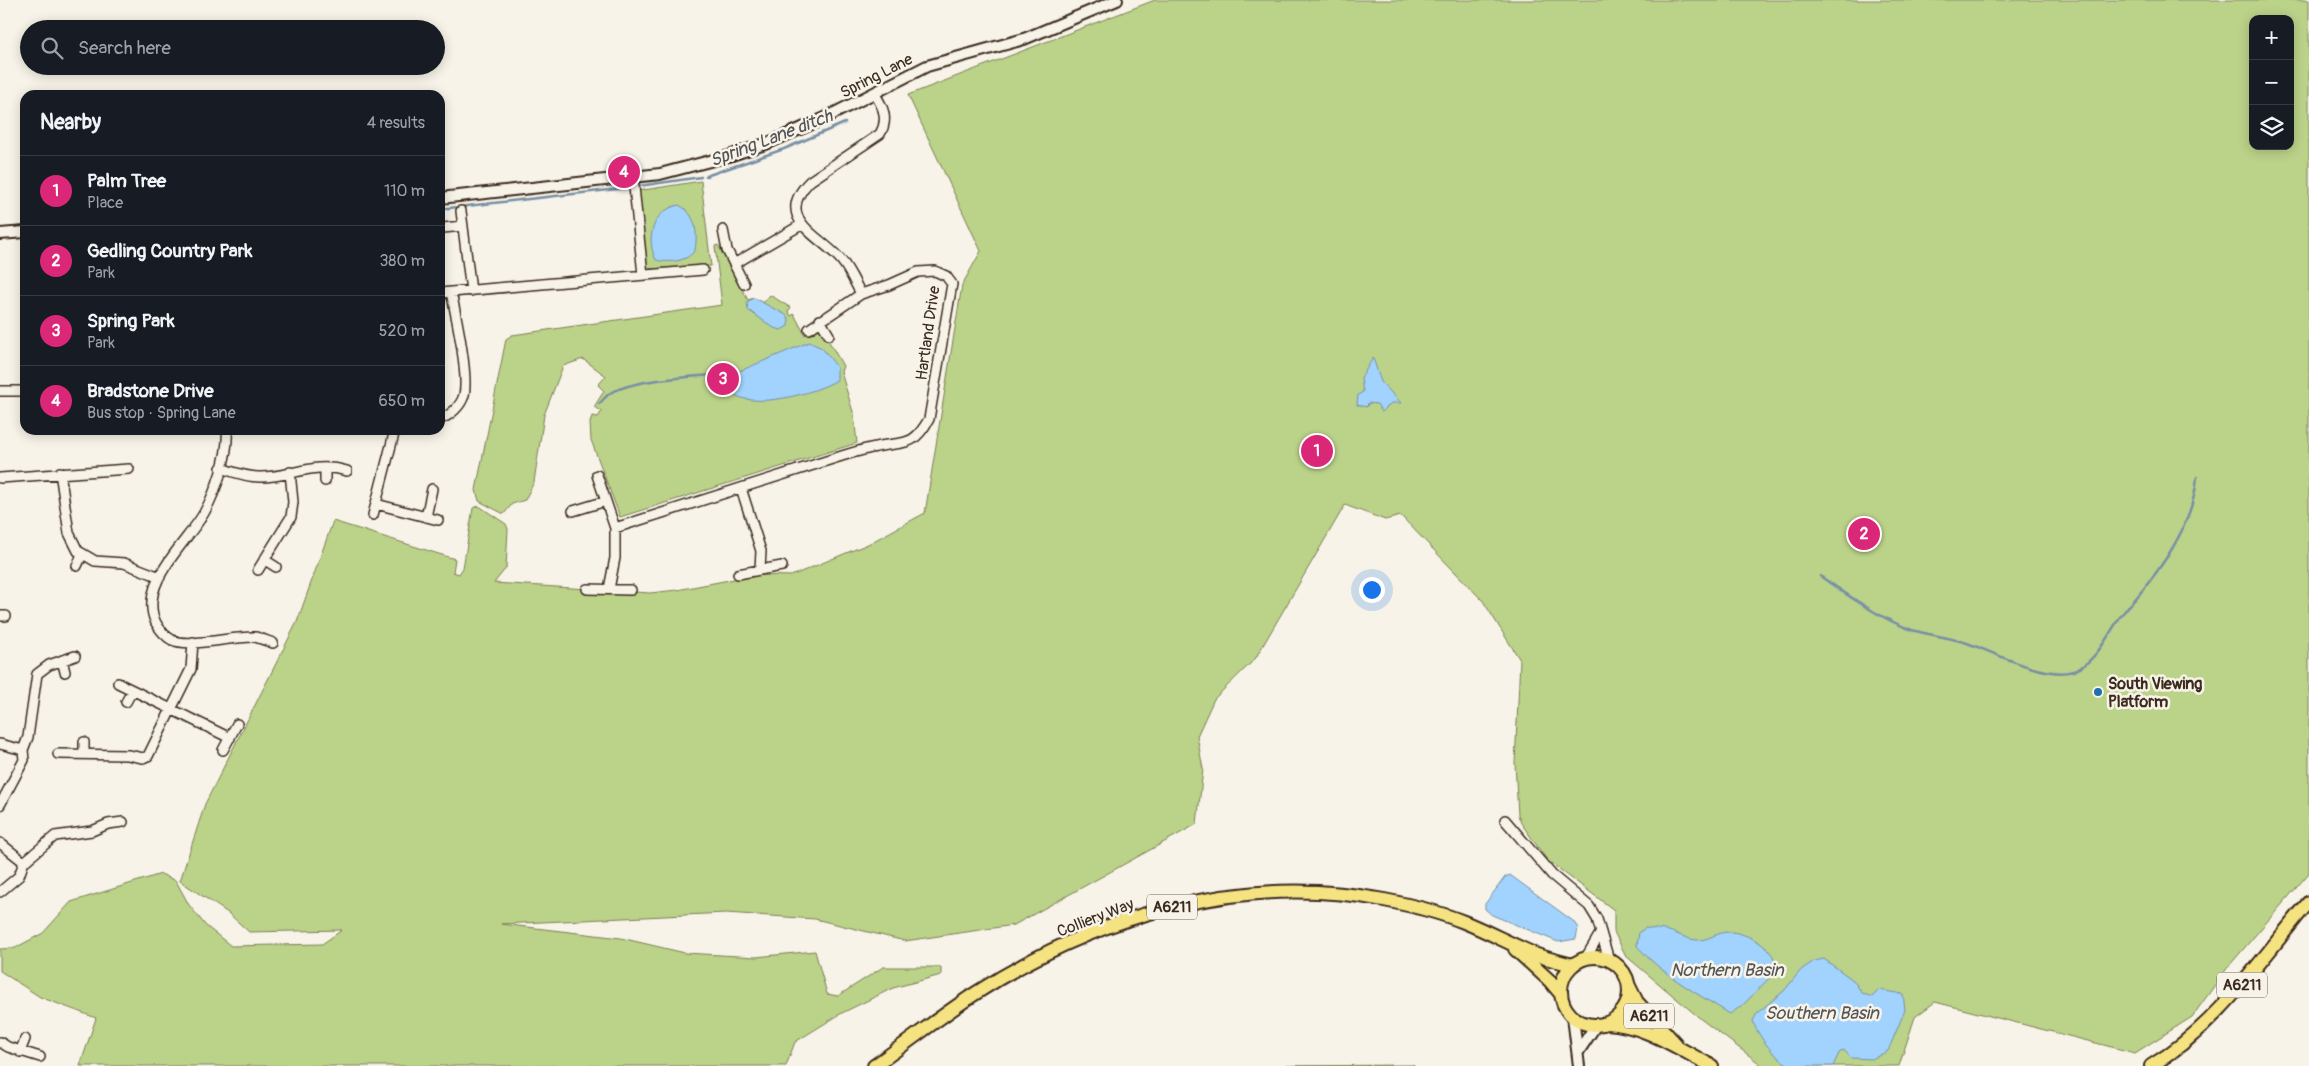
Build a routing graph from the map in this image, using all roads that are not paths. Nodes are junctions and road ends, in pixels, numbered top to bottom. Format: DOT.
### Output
graph roads {
  1 [pos="1117,0"];
  2 [pos="874,93"];
  3 [pos="633,177"];
  4 [pos="445,197"];
  5 [pos="461,211"];
  6 [pos="801,225"];
  7 [pos="463,226"];
  8 [pos="445,228"];
  9 [pos="723,230"];
  10 [pos="20,232"];
  11 [pos="0,234"];
  12 [pos="734,264"];
  13 [pos="703,270"];
  14 [pos="643,275"];
  15 [pos="744,284"];
  16 [pos="471,291"];
  17 [pos="451,292"];
  18 [pos="445,293"];
  19 [pos="861,294"];
  20 [pos="820,320"];
  21 [pos="808,329"];
  22 [pos="829,335"];
  23 [pos="0,391"];
  24 [pos="20,391"];
  25 [pos="445,416"];
  26 [pos="227,435"];
  27 [pos="394,435"];
  28 [pos="221,468"];
  29 [pos="324,468"];
  30 [pos="118,470"];
  31 [pos="129,470"];
  32 [pos="347,471"];
  33 [pos="60,472"];
  34 [pos="290,472"];
  35 [pos="598,475"];
  36 [pos="0,478"];
  37 [pos="119,480"];
  38 [pos="325,481"];
  39 [pos="741,488"];
  40 [pos="432,489"];
  41 [pos="606,501"];
  42 [pos="376,504"];
  43 [pos="573,511"];
  44 [pos="373,515"];
  45 [pos="426,517"];
  46 [pos="438,520"];
  47 [pos="615,528"];
  48 [pos="82,555"];
  49 [pos="265,560"];
  50 [pos="77,566"];
  51 [pos="782,566"];
  52 [pos="276,567"];
  53 [pos="760,569"];
  54 [pos="258,570"];
  55 [pos="738,574"];
  56 [pos="160,577"];
  57 [pos="587,589"];
  58 [pos="609,589"];
  59 [pos="631,590"];
  60 [pos="255,628"];
  61 [pos="255,637"];
  62 [pos="193,642"];
  63 [pos="273,643"];
  64 [pos="75,656"];
  65 [pos="62,660"];
  66 [pos="65,672"];
  67 [pos="118,683"];
  68 [pos="132,690"];
  69 [pos="126,702"];
  70 [pos="172,708"];
  71 [pos="237,724"];
  72 [pos="230,738"];
  73 [pos="84,742"];
  74 [pos="0,744"];
  75 [pos="23,750"];
  76 [pos="223,750"];
  77 [pos="84,753"];
  78 [pos="58,754"];
  79 [pos="0,805"];
  80 [pos="1505,820"];
  81 [pos="123,822"];
  82 [pos="0,843"];
  83 [pos="24,862"];
  84 [pos="0,892"];
  85 [pos="2309,902"];
  86 [pos="1601,932"];
  87 [pos="1503,939"];
  88 [pos="1585,959"];
  89 [pos="1609,960"];
  90 [pos="1573,965"];
  91 [pos="1628,982"];
  92 [pos="1561,994"];
  93 [pos="1573,1017"];
  94 [pos="1601,1024"];
  95 [pos="25,1039"];
  96 [pos="0,1042"];
  97 [pos="1678,1045"];
  98 [pos="20,1052"];
  99 [pos="1578,1052"];
  100 [pos="40,1058"];
  101 [pos="2167,1062"];
  102 [pos="874,1066"];
  103 [pos="1579,1066"];
  104 [pos="1712,1066"];
  105 [pos="2151,1066"];
  1 -- 2 [label="street, Spring Lane"];
  2 -- 3 [label="street, Spring Lane"];
  2 -- 6 [label="street"];
  3 -- 4 [label="street, Spring Lane"];
  3 -- 14 [label="street"];
  5 -- 7 [label="street"];
  6 -- 12 [label="street"];
  6 -- 19 [label="street"];
  7 -- 8 [label="street"];
  7 -- 16 [label="street"];
  9 -- 12 [label="street"];
  10 -- 11 [label="street"];
  12 -- 15 [label="street"];
  13 -- 14 [label="street"];
  14 -- 16 [label="street"];
  16 -- 17 [label="street"];
  17 -- 18 [label="street"];
  17 -- 25 [label="street"];
  19 -- 20 [label="street"];
  19 -- 39 [label="street, Hartland Drive"];
  20 -- 21 [label="street"];
  20 -- 22 [label="street"];
  23 -- 24 [label="street"];
  26 -- 28 [label="street"];
  27 -- 42 [label="street"];
  28 -- 34 [label="street"];
  28 -- 56 [label="street"];
  29 -- 32 [label="street"];
  29 -- 34 [label="street"];
  29 -- 38 [label="street"];
  30 -- 31 [label="street"];
  30 -- 33 [label="street"];
  30 -- 37 [label="street"];
  33 -- 36 [label="street"];
  33 -- 48 [label="street"];
  34 -- 49 [label="street"];
  35 -- 41 [label="street"];
  39 -- 47 [label="street, Hartland Drive"];
  39 -- 53 [label="street"];
  40 -- 45 [label="street"];
  41 -- 43 [label="street"];
  41 -- 47 [label="street"];
  42 -- 44 [label="street"];
  42 -- 45 [label="street"];
  45 -- 46 [label="street"];
  47 -- 58 [label="street"];
  48 -- 50 [label="street"];
  48 -- 56 [label="street"];
  49 -- 52 [label="street"];
  49 -- 54 [label="street"];
  51 -- 53 [label="street"];
  53 -- 55 [label="street"];
  56 -- 62 [label="street"];
  57 -- 58 [label="street"];
  58 -- 59 [label="street"];
  60 -- 61 [label="street"];
  61 -- 62 [label="street"];
  61 -- 63 [label="street"];
  62 -- 70 [label="street"];
  64 -- 65 [label="street"];
  65 -- 66 [label="street"];
  65 -- 75 [label="street"];
  67 -- 68 [label="street"];
  68 -- 69 [label="street"];
  68 -- 70 [label="street"];
  70 -- 72 [label="street"];
  70 -- 77 [label="street"];
  71 -- 72 [label="street"];
  72 -- 76 [label="street"];
  73 -- 77 [label="street"];
  74 -- 75 [label="street"];
  75 -- 79 [label="street"];
  77 -- 78 [label="street"];
  80 -- 86 [label="street"];
  81 -- 83 [label="street"];
  82 -- 83 [label="street"];
  83 -- 84 [label="street"];
  85 -- 101 [label="main road, A6211"];
  86 -- 88 [label="street"];
  86 -- 89 [label="street"];
  87 -- 90 [label="main road, Colliery Way / A6211"];
  87 -- 92 [label="main road, Colliery Way / A6211"];
  87 -- 102 [label="main road, Colliery Way / A6211"];
  88 -- 89 [label="main road"];
  88 -- 90 [label="main road"];
  89 -- 91 [label="main road"];
  90 -- 92 [label="main road"];
  91 -- 94 [label="main road"];
  91 -- 97 [label="main road, A6211"];
  92 -- 93 [label="main road"];
  93 -- 94 [label="main road"];
  93 -- 99 [label="street"];
  94 -- 97 [label="main road, A6211"];
  94 -- 99 [label="street"];
  95 -- 98 [label="street"];
  96 -- 98 [label="street"];
  97 -- 104 [label="main road, A6211"];
  98 -- 100 [label="street"];
  99 -- 103 [label="street"];
  101 -- 105 [label="main road, A6211"];
}
